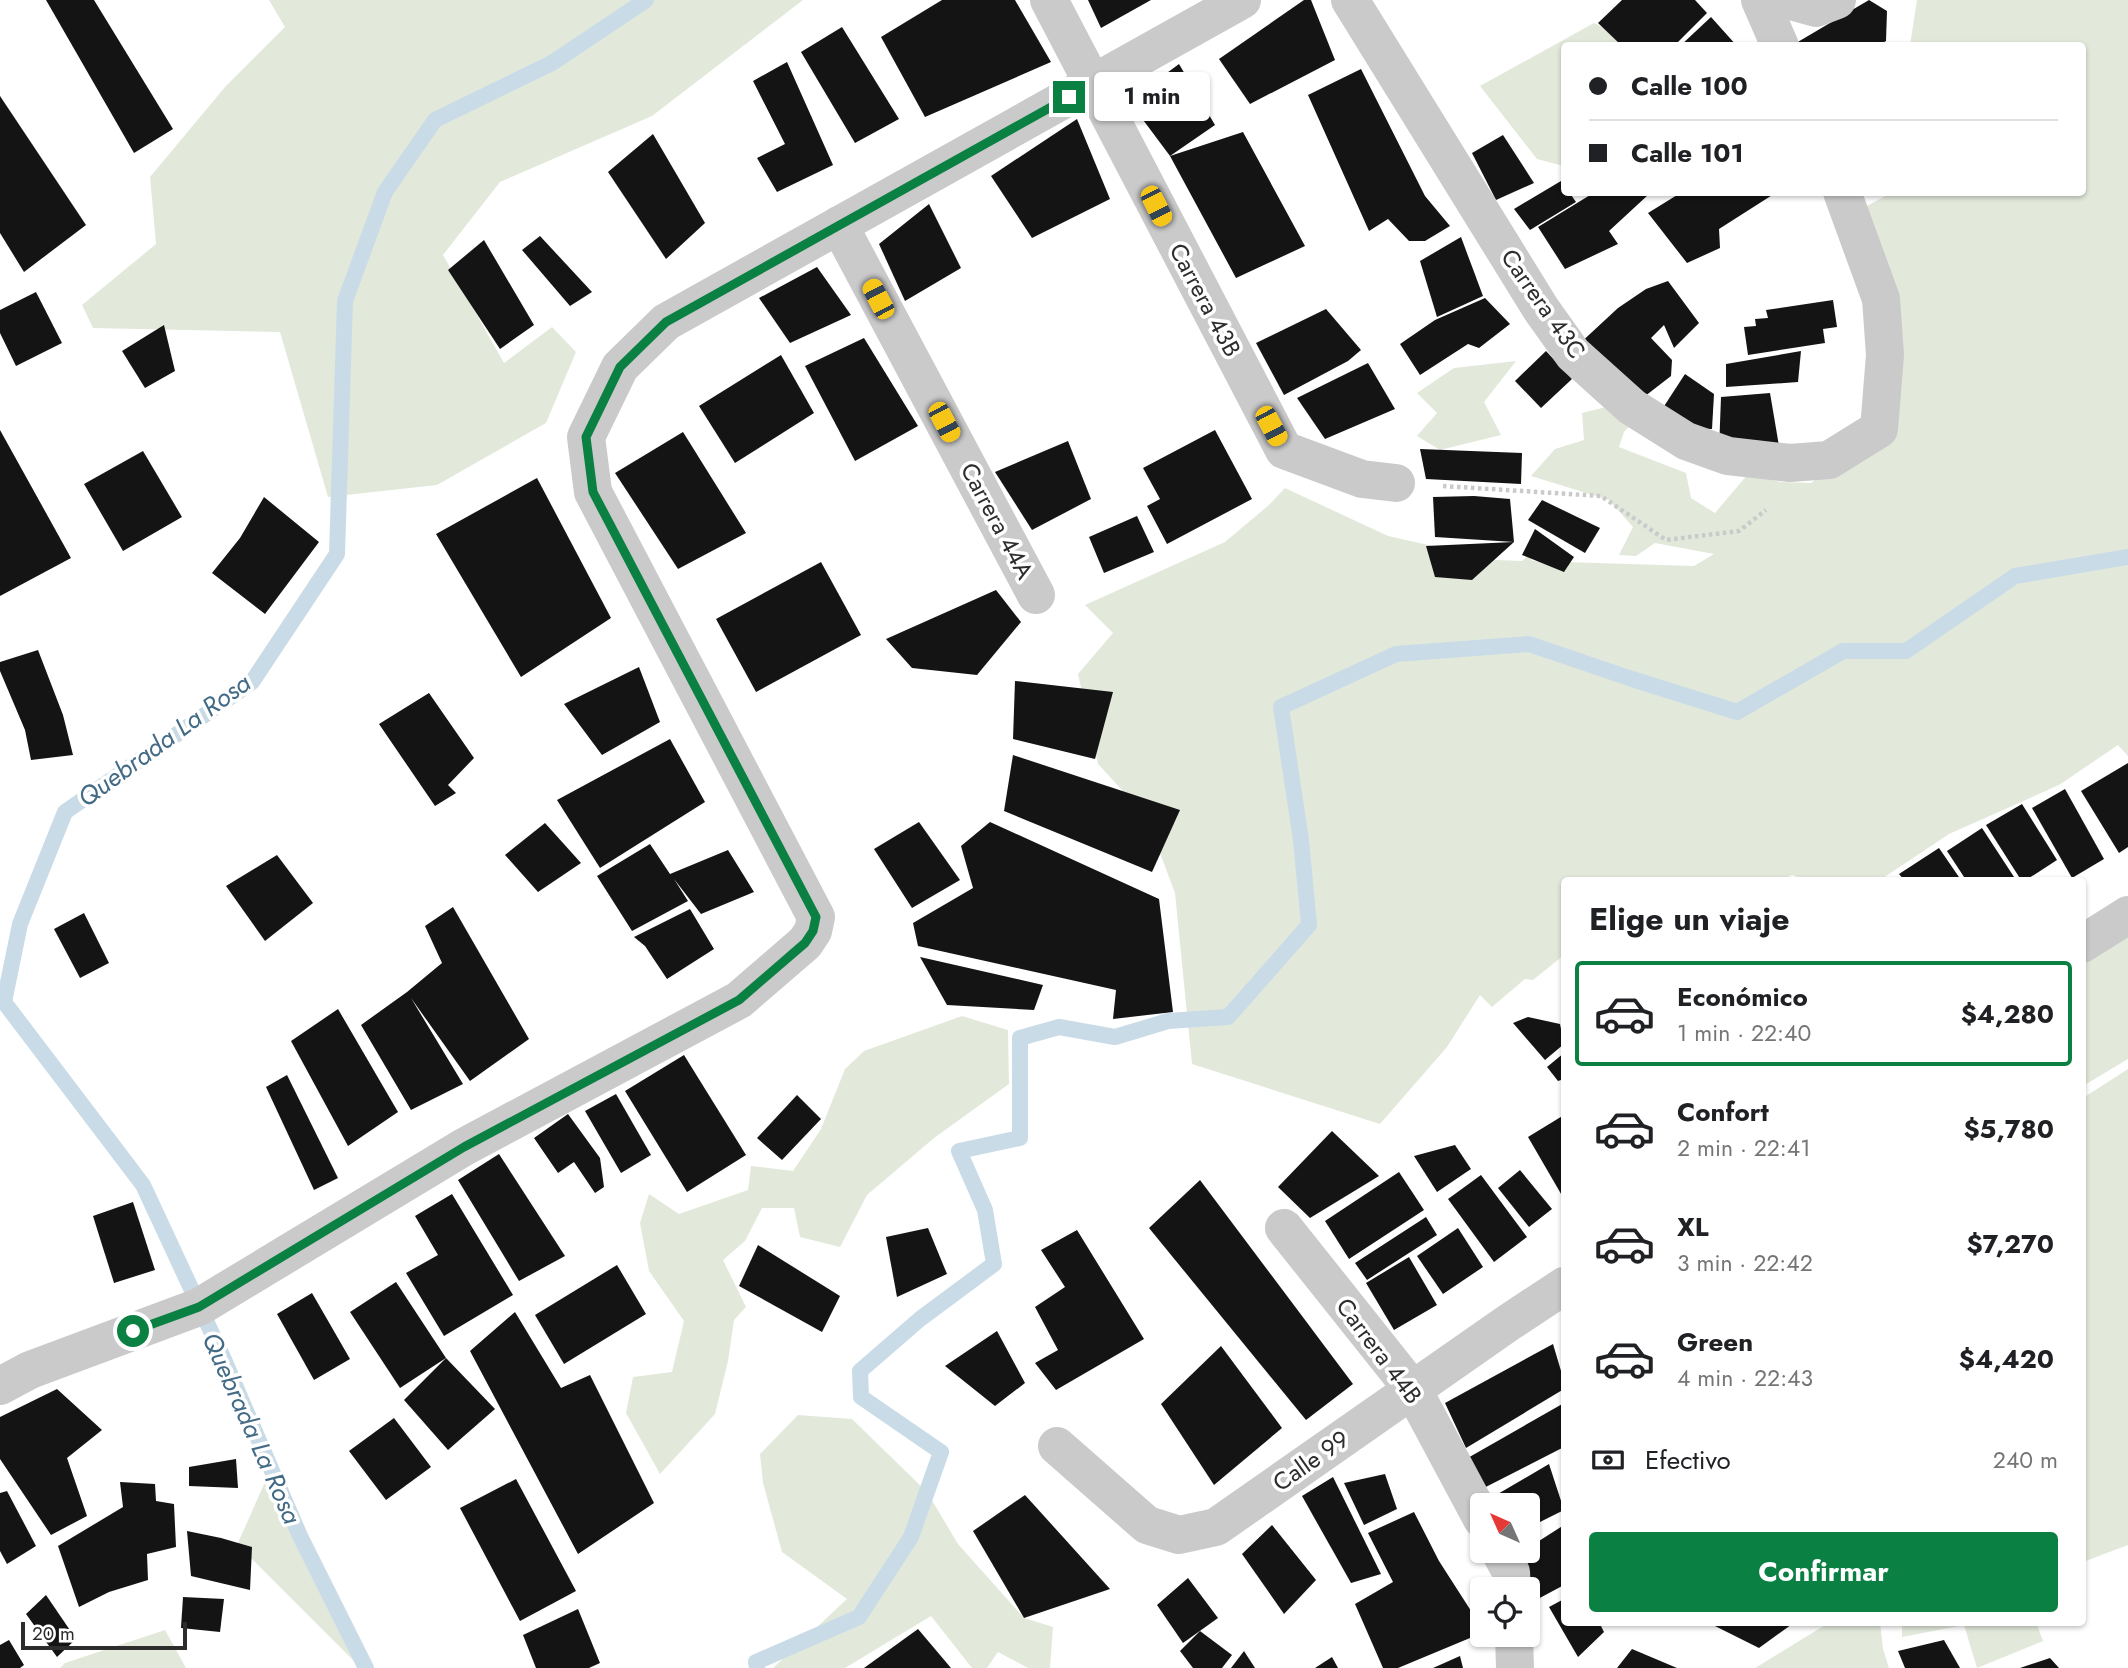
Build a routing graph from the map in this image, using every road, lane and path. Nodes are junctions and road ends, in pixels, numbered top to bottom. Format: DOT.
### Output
graph roads {
  1 [pos="1049,0"];
  2 [pos="1242,0"];
  3 [pos="1350,0"];
  4 [pos="1760,0"];
  5 [pos="1787,0"];
  6 [pos="1837,0"];
  7 [pos="1778,42"];
  8 [pos="1092,84"];
  9 [pos="1843,196"];
  10 [pos="839,225"];
  11 [pos="1396,483"];
  12 [pos="1769,507"];
  13 [pos="1036,595"];
  14 [pos="2128,915"];
  15 [pos="2086,941"];
  16 [pos="1284,1228"];
  17 [pos="1561,1288"];
  18 [pos="0,1386"];
  19 [pos="1413,1390"];
  20 [pos="1057,1446"];
  21 [pos="1470,1497"];
  22 [pos="1514,1647"];
  23 [pos="1515,1668"];
  1 -- 8 [label="street, Carrera 43B"];
  2 -- 8 [label="street"];
  3 -- 9 [label="street, Carrera 43C"];
  4 -- 7 [label="street"];
  5 -- 6 [label="street"];
  8 -- 10 [label="street"];
  8 -- 11 [label="street, Carrera 43B"];
  10 -- 13 [label="street, Carrera 44A"];
  10 -- 18 [label="street"];
  11 -- 12 [label="path"];
  14 -- 15 [label="street"];
  16 -- 19 [label="street, Carrera 44B"];
  17 -- 19 [label="street, Calle 99"];
  19 -- 20 [label="street, Calle 99"];
  19 -- 21 [label="street, Carrera 44B"];
  22 -- 23 [label="street"];
}
